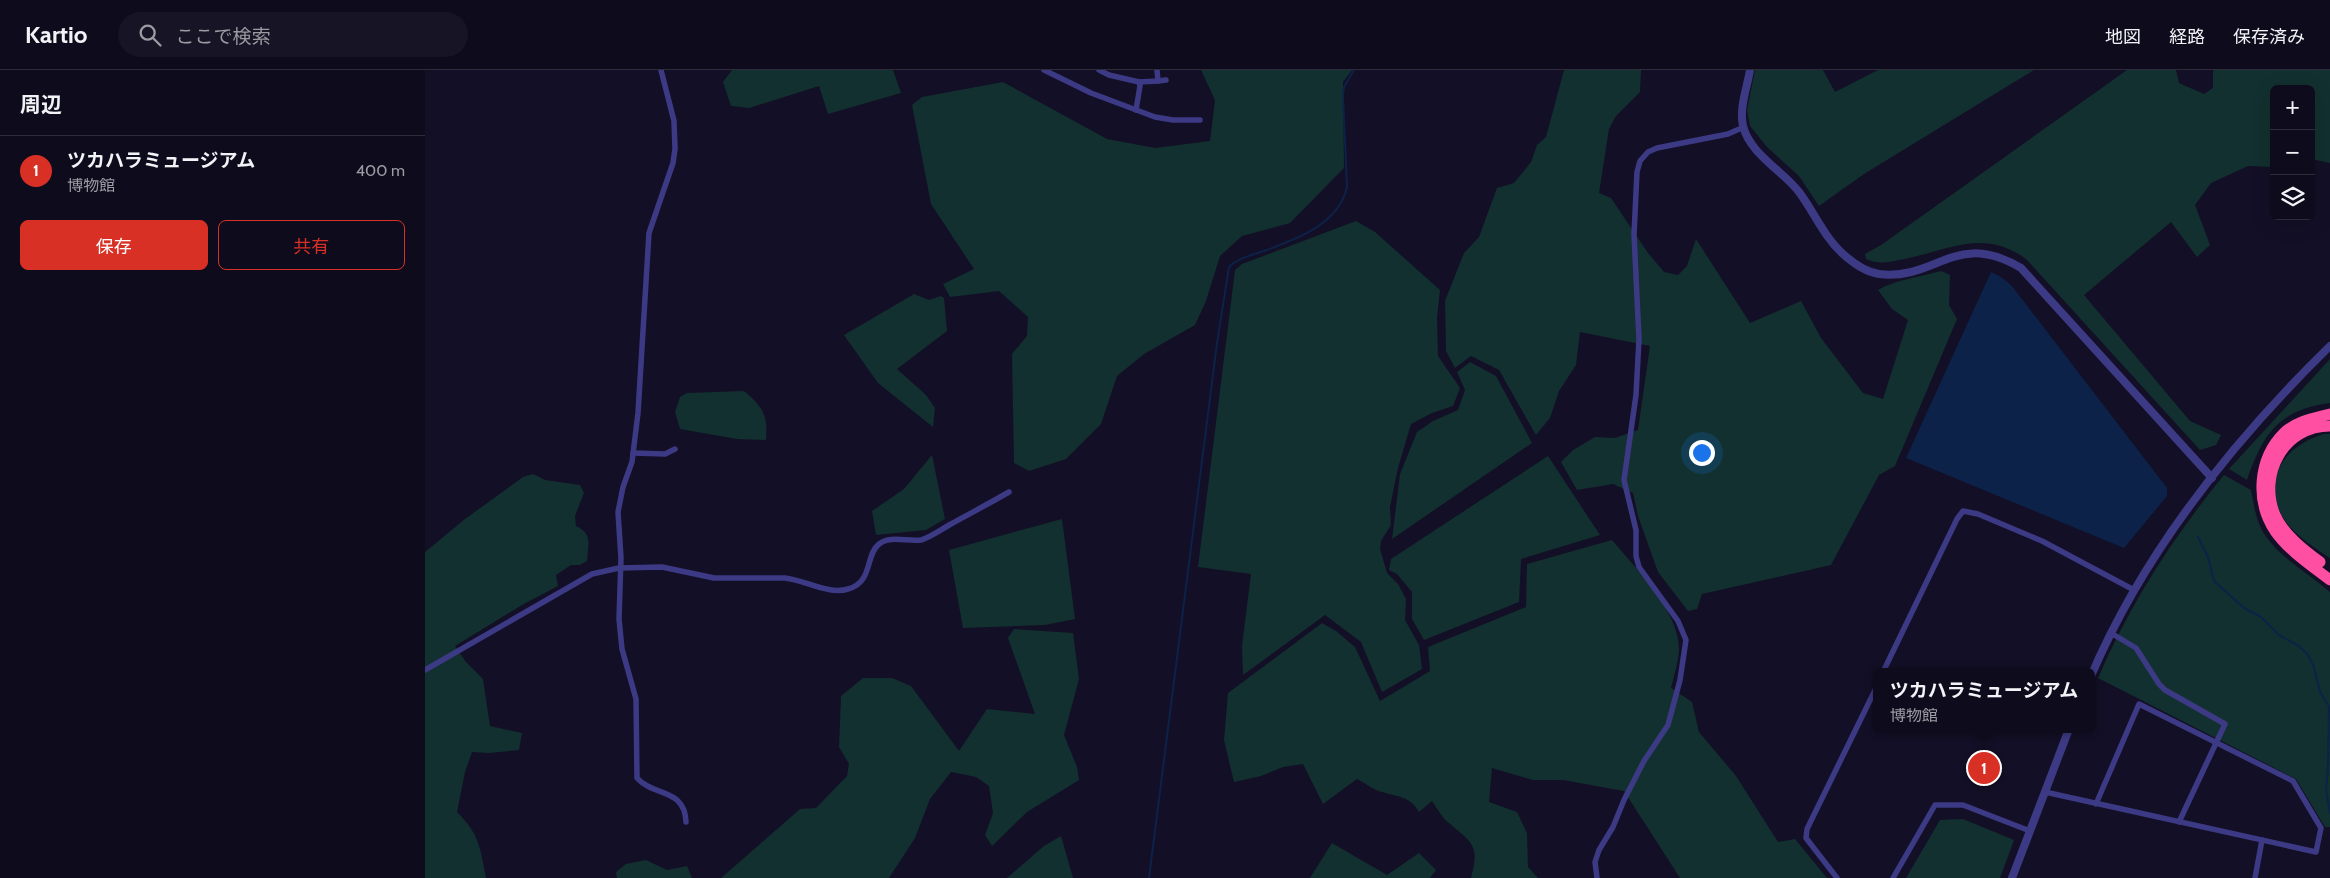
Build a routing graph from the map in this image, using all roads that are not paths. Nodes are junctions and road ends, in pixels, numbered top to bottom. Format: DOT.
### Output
graph roads {
  1 [pos="661,70"];
  2 [pos="1044,70"];
  3 [pos="1099,70"];
  4 [pos="1157,70"];
  5 [pos="1750,70"];
  6 [pos="1166,80"];
  7 [pos="1158,81"];
  8 [pos="1139,82"];
  9 [pos="1136,110"];
  10 [pos="1199,120"];
  11 [pos="1743,127"];
  12 [pos="2330,346"];
  13 [pos="2330,414"];
  14 [pos="2330,426"];
  15 [pos="675,449"];
  16 [pos="633,453"];
  17 [pos="2212,478"];
  18 [pos="1009,492"];
  19 [pos="619,568"];
  20 [pos="2330,570"];
  21 [pos="2330,580"];
  22 [pos="2134,590"];
  23 [pos="2111,633"];
  24 [pos="1885,668"];
  25 [pos="2095,668"];
  26 [pos="425,670"];
  27 [pos="1873,694"];
  28 [pos="2067,733"];
  29 [pos="2215,742"];
  30 [pos="2045,792"];
  31 [pos="2096,804"];
  32 [pos="686,822"];
  33 [pos="2179,822"];
  34 [pos="2030,831"];
  35 [pos="2262,840"];
  36 [pos="1597,878"];
  37 [pos="1837,878"];
  38 [pos="1893,878"];
  39 [pos="2012,878"];
  40 [pos="2255,878"];
  1 -- 16 [label="street"];
  2 -- 9 [label="street"];
  3 -- 8 [label="street"];
  4 -- 7 [label="street"];
  5 -- 11 [label="street"];
  6 -- 7 [label="street"];
  7 -- 8 [label="street"];
  8 -- 9 [label="street"];
  9 -- 10 [label="street"];
  11 -- 17 [label="street"];
  11 -- 36 [label="street"];
  12 -- 17 [label="street"];
  13 -- 21 [label="highway"];
  14 -- 20 [label="highway"];
  15 -- 16 [label="street"];
  16 -- 19 [label="street"];
  17 -- 22 [label="street"];
  18 -- 19 [label="street"];
  19 -- 26 [label="street"];
  19 -- 32 [label="street"];
  22 -- 23 [label="street"];
  22 -- 24 [label="street"];
  23 -- 25 [label="street"];
  23 -- 29 [label="street"];
  27 -- 37 [label="street"];
  28 -- 30 [label="street"];
  29 -- 31 [label="street"];
  29 -- 33 [label="street"];
  29 -- 35 [label="street"];
  30 -- 31 [label="street"];
  30 -- 34 [label="street"];
  31 -- 33 [label="street"];
  33 -- 35 [label="street"];
  34 -- 38 [label="street"];
  34 -- 39 [label="street"];
  35 -- 40 [label="street"];
}
